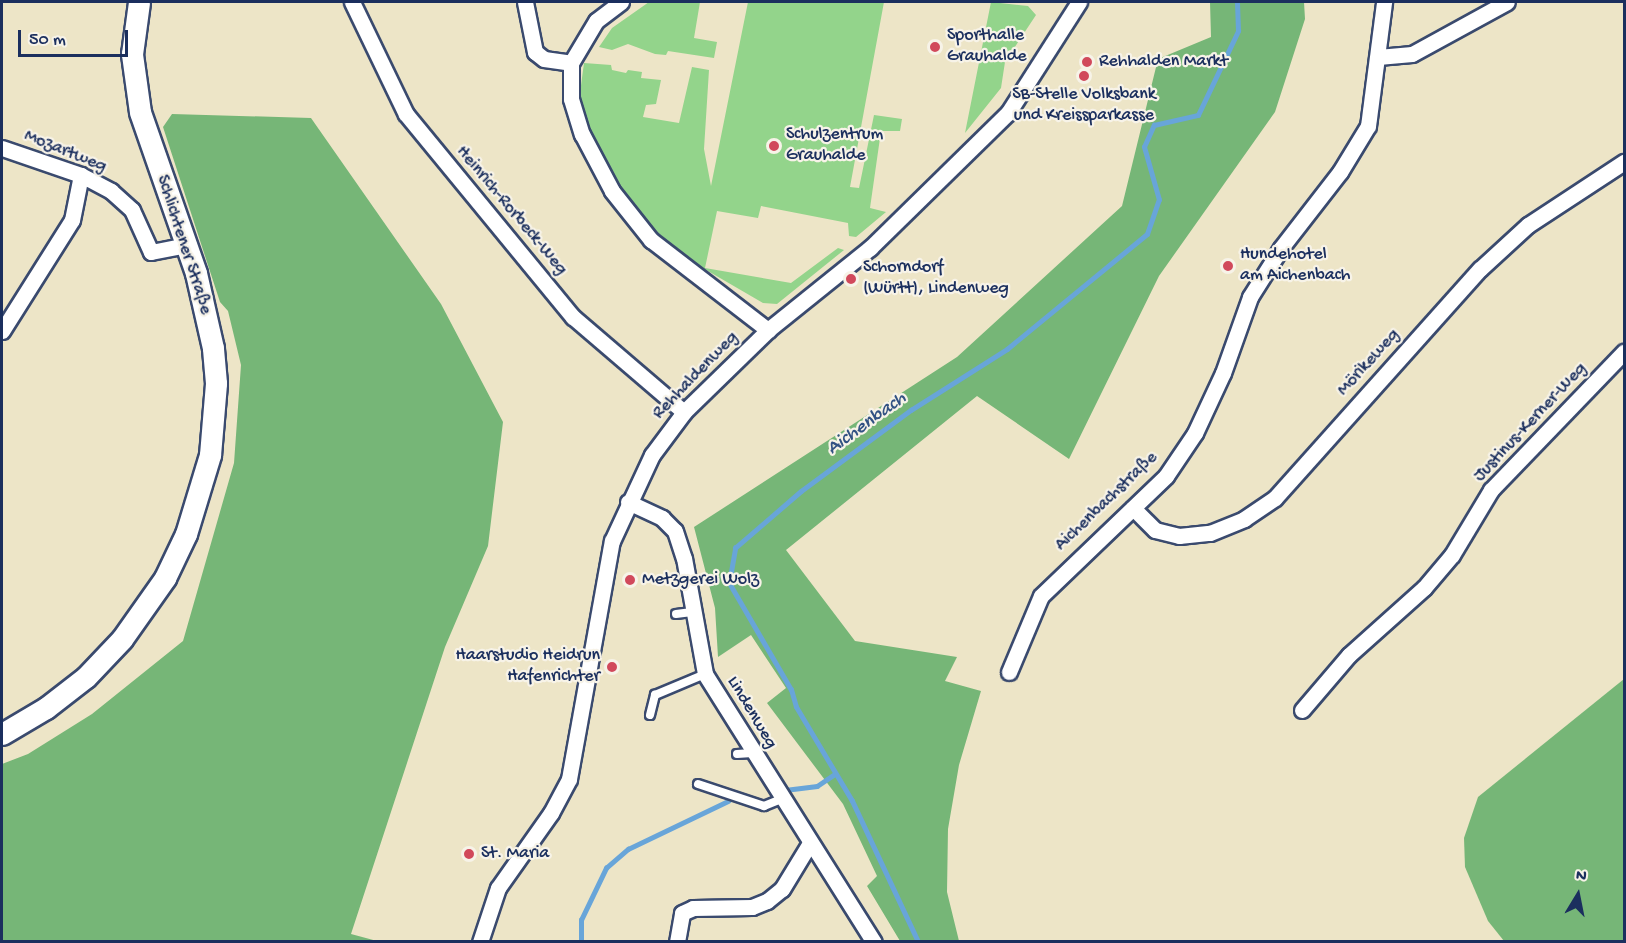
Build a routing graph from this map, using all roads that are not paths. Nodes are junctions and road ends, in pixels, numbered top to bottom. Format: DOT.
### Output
graph roads {
  1 [pos="139,2"];
  2 [pos="352,2"];
  3 [pos="525,2"];
  4 [pos="621,2"];
  5 [pos="1079,2"];
  6 [pos="1384,2"];
  7 [pos="1508,2"];
  8 [pos="1378,57"];
  9 [pos="570,63"];
  10 [pos="2,148"];
  11 [pos="1624,162"];
  12 [pos="81,175"];
  13 [pos="187,245"];
  14 [pos="768,330"];
  15 [pos="2,331"];
  16 [pos="1624,352"];
  17 [pos="684,412"];
  18 [pos="628,502"];
  19 [pos="1133,508"];
  20 [pos="692,612"];
  21 [pos="676,614"];
  22 [pos="1009,672"];
  23 [pos="705,674"];
  24 [pos="1302,710"];
  25 [pos="650,715"];
  26 [pos="2,734"];
  27 [pos="698,784"];
  28 [pos="781,799"];
  29 [pos="810,843"];
  30 [pos="480,942"];
  31 [pos="677,942"];
  32 [pos="874,942"];
  1 -- 13 [label="main road, Schlichtener Straße"];
  2 -- 17 [label="street, Heinrich-Rorbeck-Weg"];
  3 -- 9 [label="street"];
  4 -- 9 [label="street"];
  5 -- 14 [label="street, Rehhaldenweg"];
  6 -- 8 [label="street, Aichenbachstraße"];
  7 -- 8 [label="street"];
  8 -- 19 [label="street, Aichenbachstraße"];
  9 -- 14 [label="street"];
  10 -- 12 [label="street, Mozartweg"];
  11 -- 19 [label="street, Mörikeweg"];
  12 -- 13 [label="street, Mozartweg"];
  12 -- 15 [label="street"];
  13 -- 26 [label="main road, Schlichtener Straße"];
  14 -- 17 [label="street, Rehhaldenweg"];
  16 -- 24 [label="street, Justinus-Kerner-Weg"];
  17 -- 18 [label="street, Rehhaldenweg"];
  18 -- 20 [label="street, Lindenweg"];
  18 -- 30 [label="street, Rehhaldenweg"];
  19 -- 22 [label="street, Aichenbachstraße"];
  20 -- 21 [label="lane"];
  20 -- 23 [label="street, Lindenweg"];
  23 -- 25 [label="lane"];
  23 -- 28 [label="street, Lindenweg"];
  27 -- 28 [label="lane"];
  28 -- 29 [label="street, Lindenweg"];
  29 -- 31 [label="street"];
  29 -- 32 [label="street, Lindenweg"];
}
